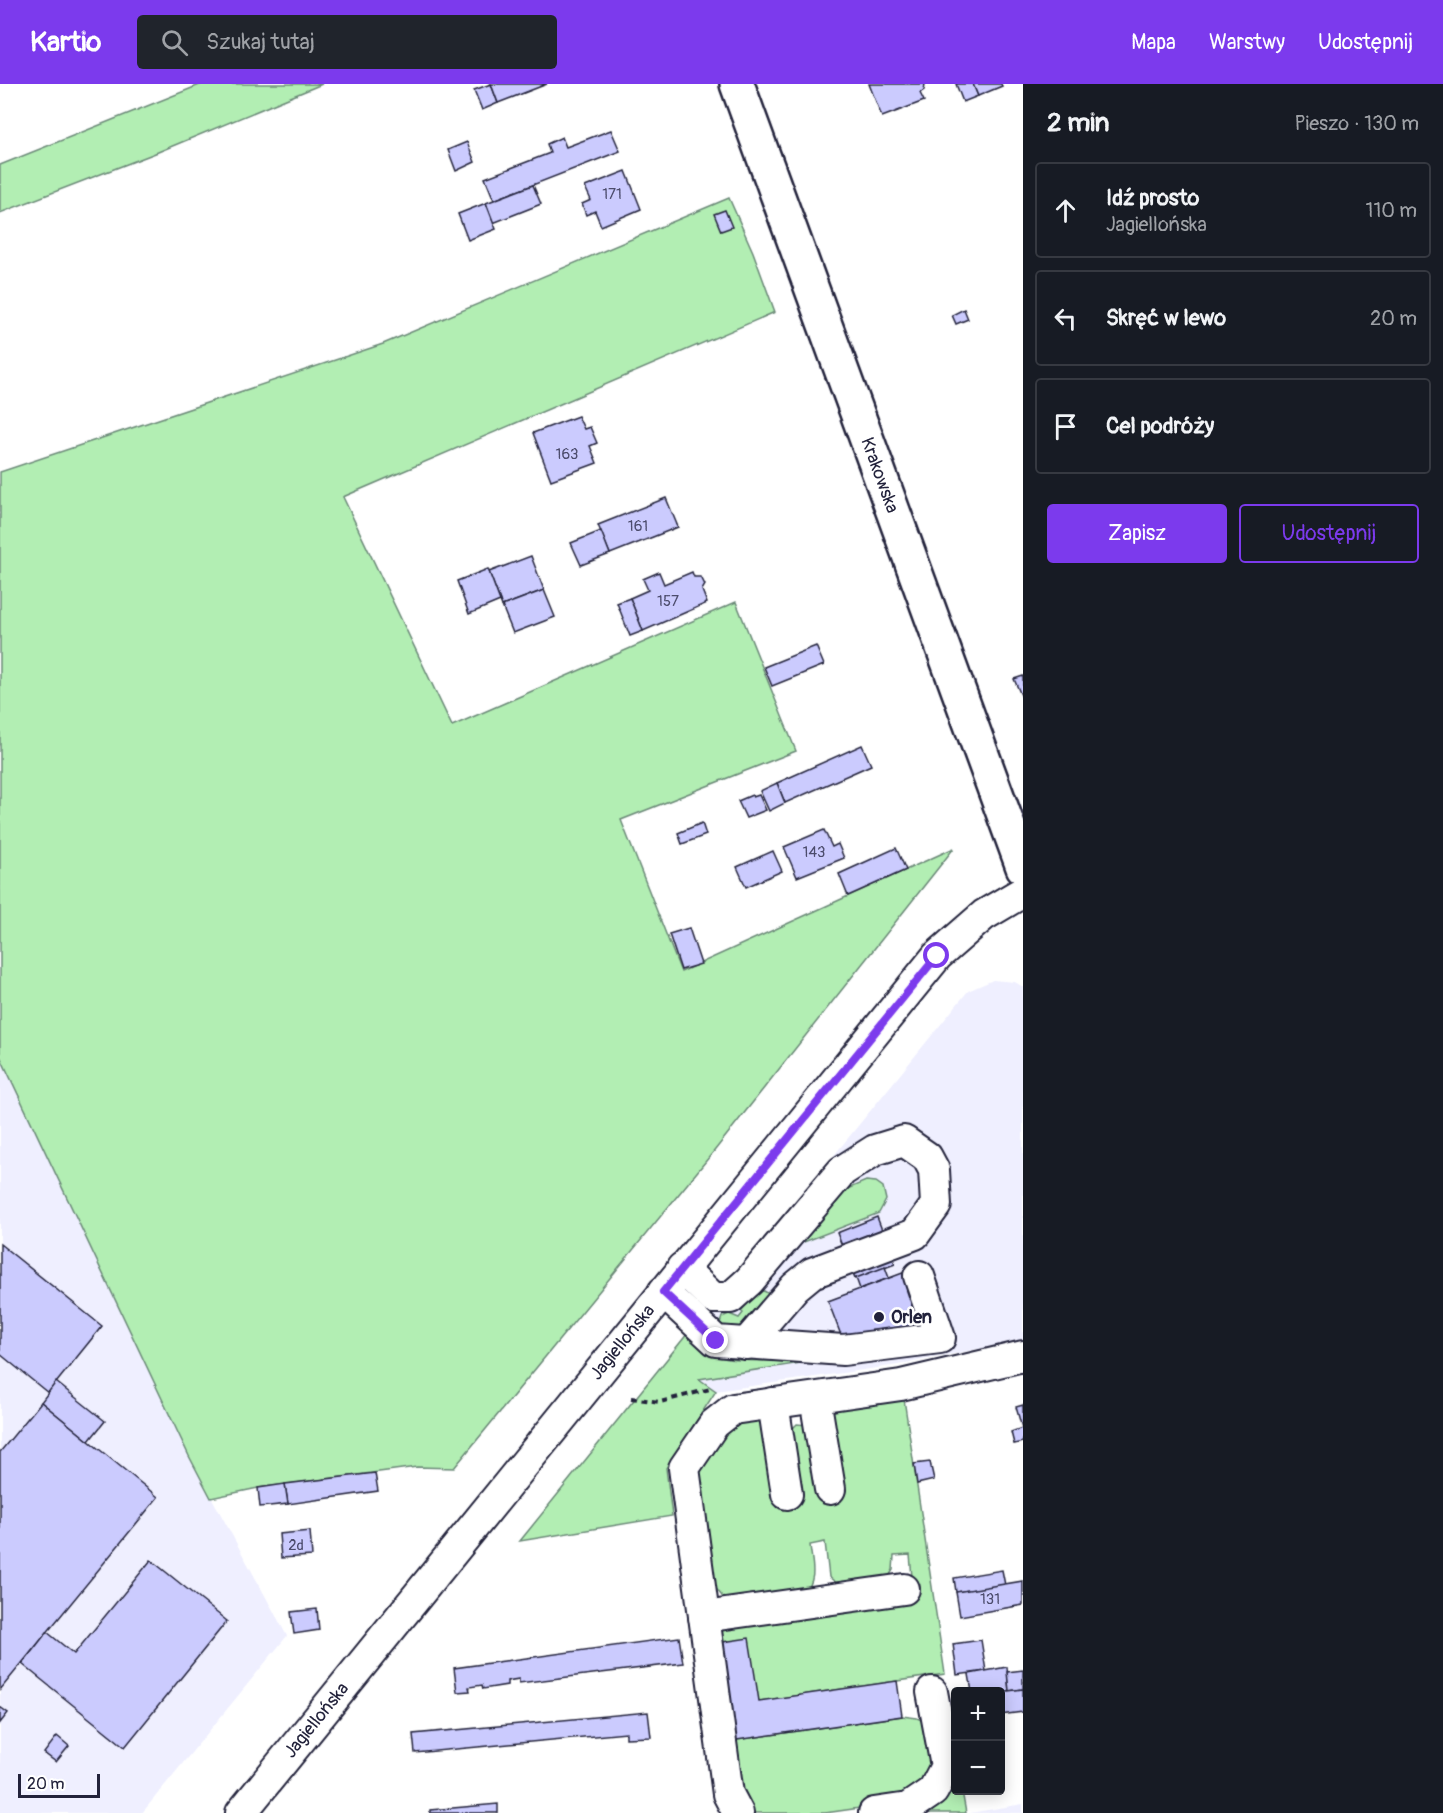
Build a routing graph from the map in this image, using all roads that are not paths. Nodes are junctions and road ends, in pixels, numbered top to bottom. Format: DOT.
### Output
graph roads {
  1 [pos="737,84"];
  2 [pos="1023,867"];
  3 [pos="1023,892"];
  4 [pos="767,1260"];
  5 [pos="682,1268"];
  6 [pos="919,1276"];
  7 [pos="795,1287"];
  8 [pos="663,1292"];
  9 [pos="746,1344"];
  10 [pos="1023,1356"];
  11 [pos="815,1398"];
  12 [pos="773,1403"];
  13 [pos="830,1489"];
  14 [pos="787,1494"];
  15 [pos="904,1589"];
  16 [pos="704,1617"];
  17 [pos="932,1692"];
  18 [pos="241,1813"];
  19 [pos="738,1813"];
  20 [pos="874,1813"];
  1 -- 2 [label="main road, Krakowska"];
  3 -- 5 [label="street, Jagiellońska"];
  4 -- 5 [label="street"];
  4 -- 7 [label="street"];
  4 -- 7 [label="street"];
  5 -- 8 [label="street, Jagiellońska"];
  6 -- 9 [label="street"];
  7 -- 9 [label="street"];
  8 -- 9 [label="street"];
  8 -- 18 [label="street, Jagiellońska"];
  10 -- 11 [label="street"];
  11 -- 12 [label="street"];
  11 -- 13 [label="street"];
  12 -- 14 [label="street"];
  12 -- 16 [label="street"];
  15 -- 16 [label="street"];
  16 -- 19 [label="street"];
  17 -- 20 [label="street"];
}
